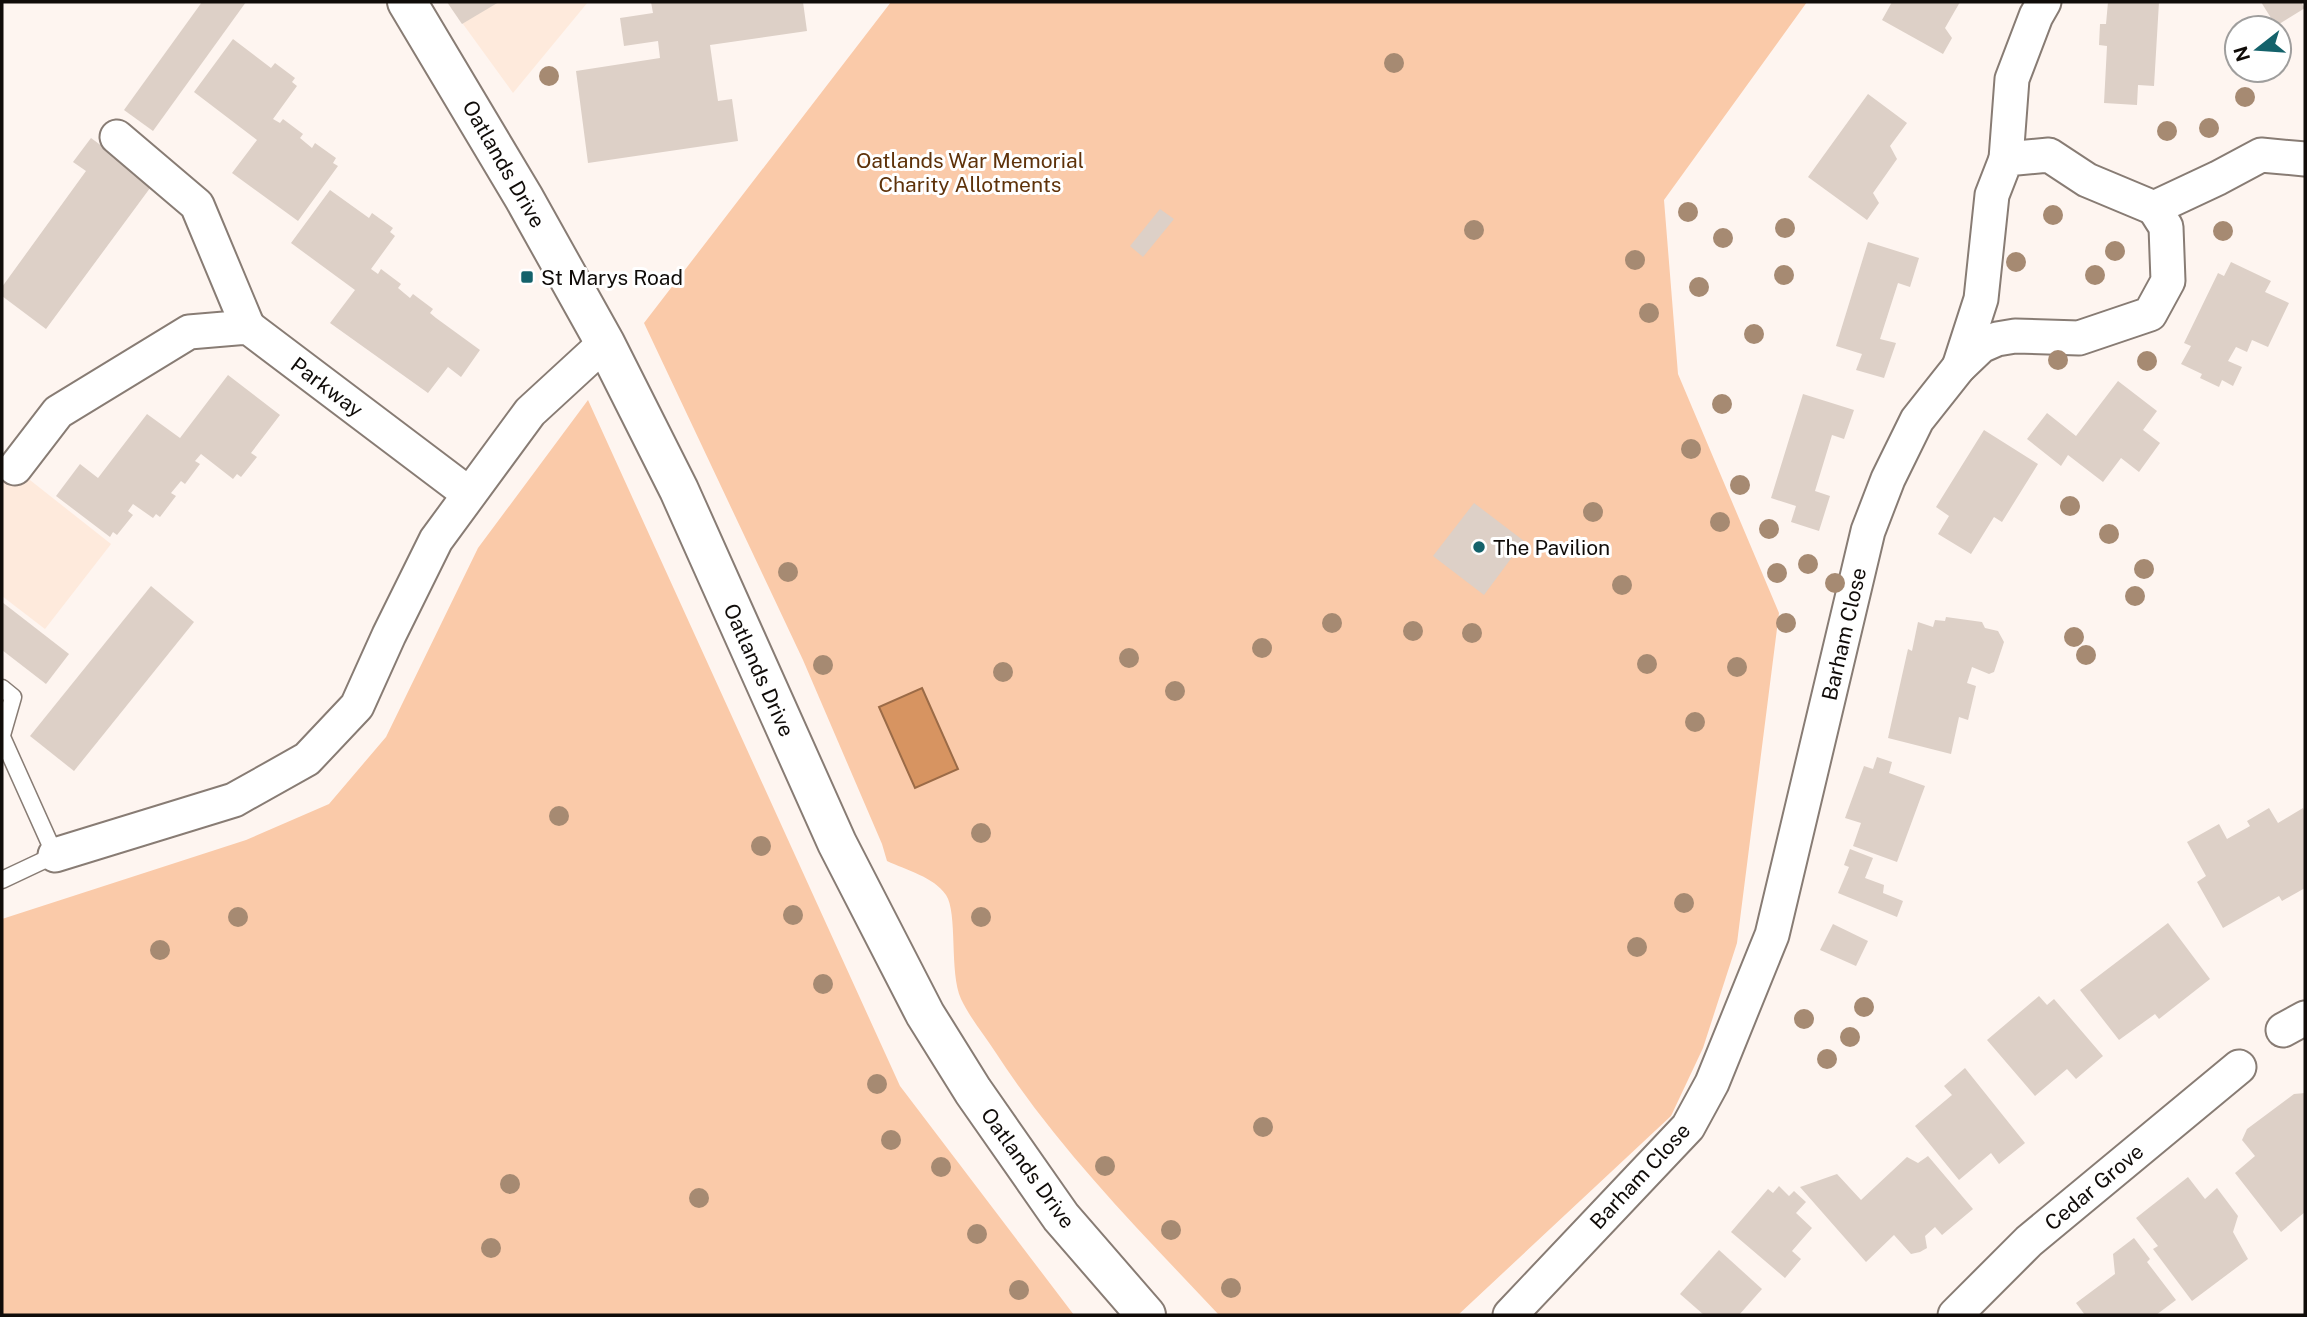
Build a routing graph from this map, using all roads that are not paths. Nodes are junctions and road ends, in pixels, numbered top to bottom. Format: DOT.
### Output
graph roads {
  1 [pos="407,2"];
  2 [pos="2044,2"];
  3 [pos="117,137"];
  4 [pos="2006,159"];
  5 [pos="2305,159"];
  6 [pos="2154,208"];
  7 [pos="248,327"];
  8 [pos="605,343"];
  9 [pos="1959,367"];
  10 [pos="15,468"];
  11 [pos="469,494"];
  12 [pos="2,688"];
  13 [pos="2,736"];
  14 [pos="55,855"];
  15 [pos="2,880"];
  16 [pos="2239,1067"];
  17 [pos="1146,1315"];
  18 [pos="1510,1315"];
  19 [pos="1955,1315"];
  1 -- 8 [label="main road, Oatlands Drive"];
  2 -- 4 [label="street"];
  3 -- 7 [label="street"];
  4 -- 6 [label="street"];
  4 -- 9 [label="street"];
  5 -- 6 [label="street"];
  6 -- 9 [label="street, Barham Close"];
  7 -- 10 [label="street"];
  7 -- 11 [label="street, Parkway"];
  8 -- 11 [label="street"];
  8 -- 17 [label="main road, Oatlands Drive"];
  9 -- 18 [label="street, Barham Close"];
  11 -- 14 [label="street"];
  12 -- 13 [label="lane"];
  13 -- 14 [label="lane"];
  14 -- 15 [label="lane"];
  16 -- 19 [label="street, Cedar Grove"];
}
